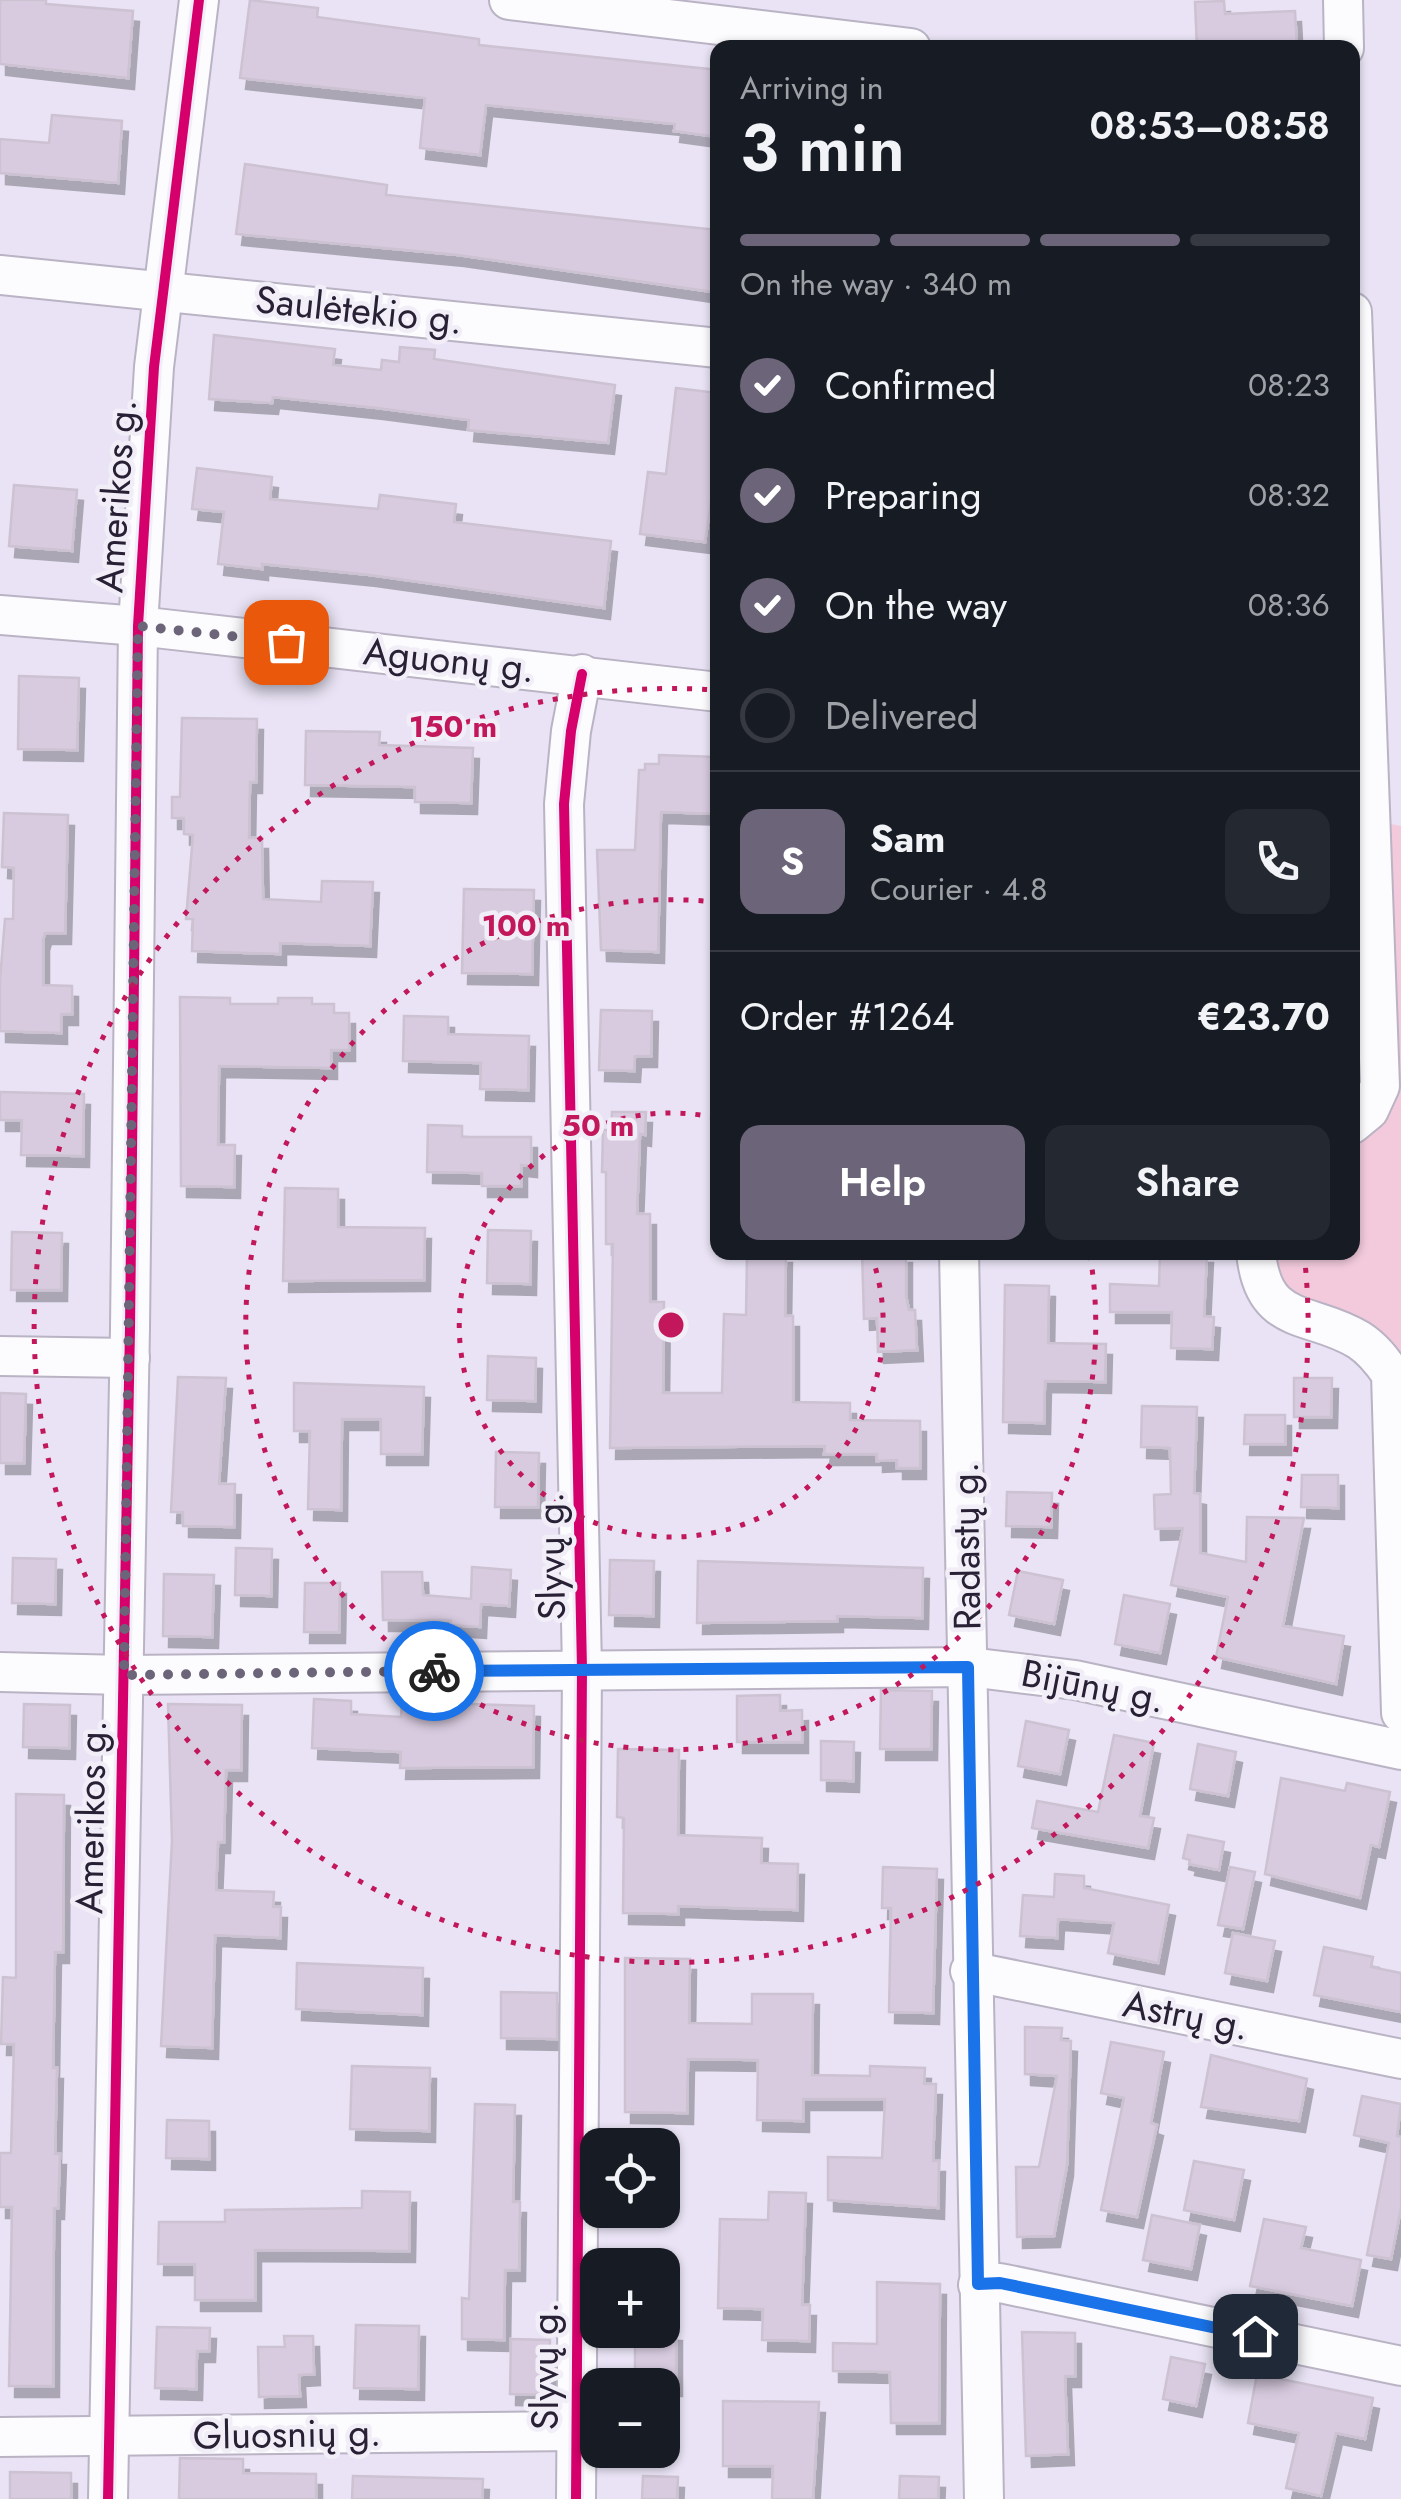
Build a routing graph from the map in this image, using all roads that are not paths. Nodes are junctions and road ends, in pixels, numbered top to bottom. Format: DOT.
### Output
graph roads {
  1 [pos="199,0"];
  2 [pos="510,0"];
  3 [pos="1343,0"];
  4 [pos="844,40"];
  5 [pos="1344,40"];
  6 [pos="0,275"];
  7 [pos="162,290"];
  8 [pos="710,347"];
  9 [pos="1360,493"];
  10 [pos="0,615"];
  11 [pos="138,626"];
  12 [pos="582,674"];
  13 [pos="710,691"];
  14 [pos="1374,809"];
  15 [pos="1360,1117"];
  16 [pos="959,1260"];
  17 [pos="1257,1260"];
  18 [pos="0,1356"];
  19 [pos="130,1358"];
  20 [pos="968,1667"];
  21 [pos="582,1670"];
  22 [pos="0,1672"];
  23 [pos="124,1675"];
  24 [pos="1401,1713"];
  25 [pos="1401,1750"];
  26 [pos="970,1971"];
  27 [pos="1401,2059"];
  28 [pos="978,2284"];
  29 [pos="1401,2366"];
  30 [pos="574,2431"];
  31 [pos="0,2437"];
  32 [pos="109,2438"];
  33 [pos="108,2499"];
  34 [pos="576,2499"];
  35 [pos="984,2499"];
  1 -- 7 [label="street, Amerikos g."];
  2 -- 4 [label="street"];
  3 -- 5 [label="street"];
  6 -- 7 [label="street, Saulėtekio g."];
  7 -- 8 [label="street, Saulėtekio g."];
  7 -- 11 [label="street, Amerikos g."];
  9 -- 14 [label="street"];
  10 -- 11 [label="street, Aguonų g."];
  11 -- 12 [label="street, Aguonų g."];
  11 -- 19 [label="street, Amerikos g."];
  12 -- 13 [label="street, Aguonų g."];
  12 -- 21 [label="street, Slyvų g."];
  14 -- 15 [label="street"];
  16 -- 20 [label="street, Radastų g."];
  17 -- 24 [label="street"];
  18 -- 19 [label="street"];
  19 -- 23 [label="street, Amerikos g."];
  20 -- 21 [label="street, Bijūnų g."];
  20 -- 25 [label="street, Bijūnų g."];
  20 -- 26 [label="street, Radastų g."];
  21 -- 23 [label="street, Bijūnų g."];
  21 -- 30 [label="street, Slyvų g."];
  22 -- 23 [label="street, Bijūnų g."];
  23 -- 32 [label="street, Amerikos g."];
  26 -- 27 [label="street, Astrų g."];
  26 -- 28 [label="street, Radastų g."];
  28 -- 29 [label="street"];
  28 -- 35 [label="street, Radastų g."];
  30 -- 32 [label="street, Gluosnių g."];
  30 -- 34 [label="street, Slyvų g."];
  31 -- 32 [label="street, Gluosnių g."];
  32 -- 33 [label="street, Amerikos g."];
}
